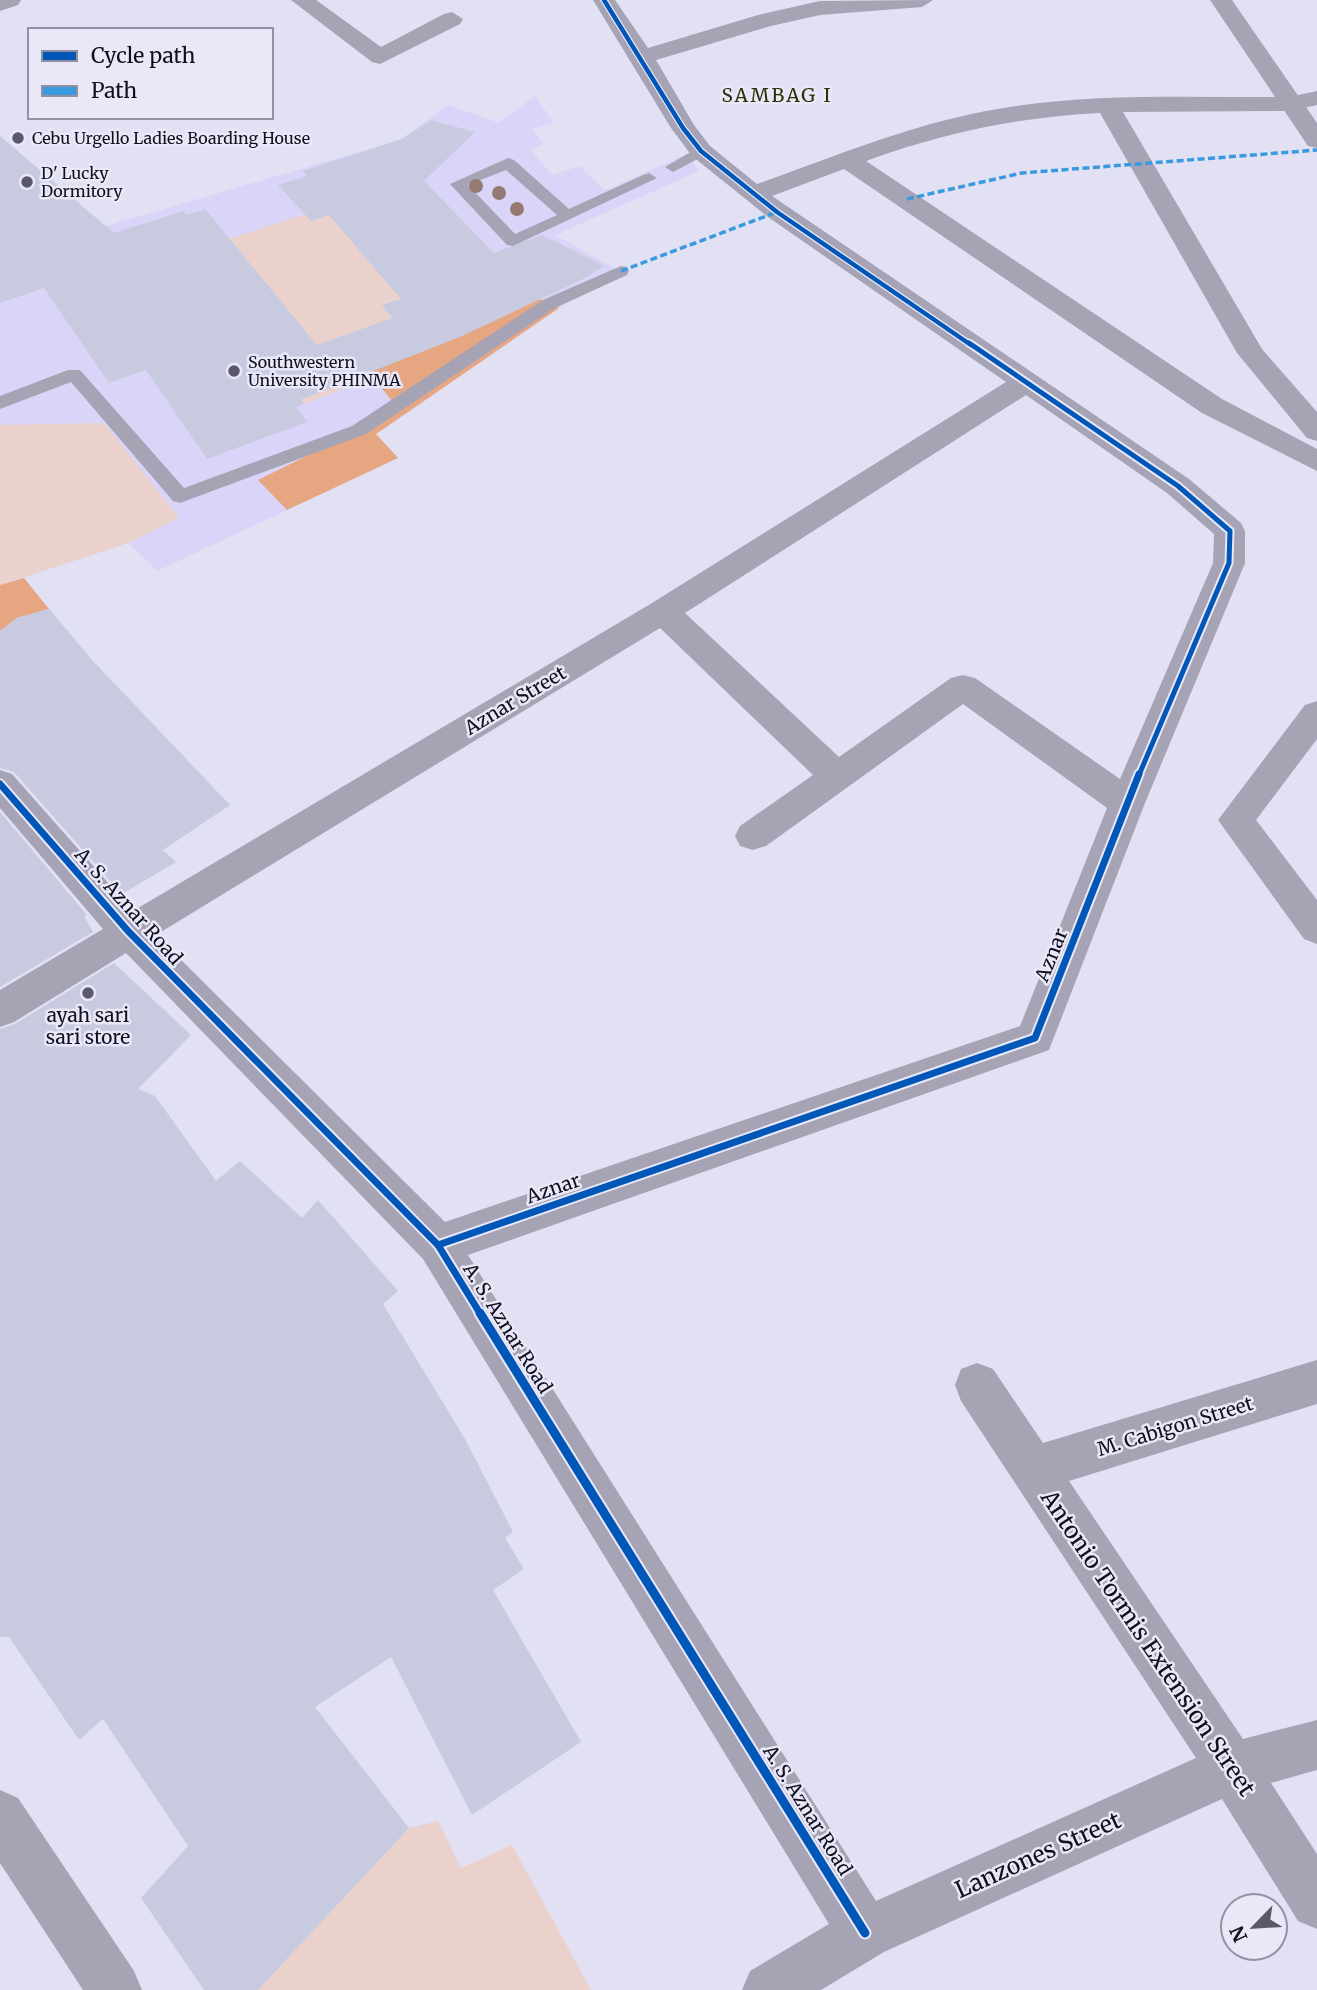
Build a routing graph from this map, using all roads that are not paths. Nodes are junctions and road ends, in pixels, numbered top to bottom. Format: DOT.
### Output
graph roads {
  1 [pos="10,0"];
  2 [pos="302,0"];
  3 [pos="604,0"];
  4 [pos="922,0"];
  5 [pos="1221,0"];
  6 [pos="0,4"];
  7 [pos="819,4"];
  8 [pos="452,19"];
  9 [pos="642,57"];
  10 [pos="1317,98"];
  11 [pos="1289,104"];
  12 [pos="1109,107"];
  13 [pos="1317,141"];
  14 [pos="701,151"];
  15 [pos="848,160"];
  16 [pos="673,167"];
  17 [pos="649,178"];
  18 [pos="753,194"];
  19 [pos="568,216"];
  20 [pos="621,271"];
  21 [pos="1025,383"];
  22 [pos="0,403"];
  23 [pos="1317,431"];
  24 [pos="1317,461"];
  25 [pos="663,611"];
  26 [pos="1317,714"];
  27 [pos="836,776"];
  28 [pos="0,784"];
  29 [pos="1128,803"];
  30 [pos="753,836"];
  31 [pos="1317,928"];
  32 [pos="128,932"];
  33 [pos="0,1010"];
  34 [pos="438,1245"];
  35 [pos="1317,1382"];
  36 [pos="977,1385"];
  37 [pos="1032,1469"];
  38 [pos="1317,1745"];
  39 [pos="1233,1768"];
  40 [pos="2,1825"];
  41 [pos="1317,1902"];
  42 [pos="865,1933"];
  43 [pos="115,1990"];
  44 [pos="769,1990"];
  1 -- 6 [label="street"];
  2 -- 8 [label="street"];
  3 -- 9 [label="street"];
  4 -- 7 [label="street"];
  5 -- 11 [label="street"];
  7 -- 9 [label="street"];
  9 -- 14 [label="street"];
  10 -- 11 [label="street"];
  11 -- 12 [label="street"];
  11 -- 13 [label="street"];
  12 -- 15 [label="street"];
  12 -- 23 [label="street"];
  14 -- 16 [label="lane"];
  14 -- 18 [label="street"];
  15 -- 18 [label="street"];
  15 -- 24 [label="street"];
  17 -- 19 [label="lane"];
  18 -- 21 [label="street"];
  19 -- 19 [label="lane"];
  20 -- 22 [label="lane"];
  21 -- 25 [label="street, Aznar Street"];
  21 -- 29 [label="street, Aznar"];
  25 -- 27 [label="street"];
  25 -- 32 [label="street, Aznar Street"];
  26 -- 31 [label="street"];
  27 -- 29 [label="street"];
  27 -- 30 [label="street"];
  28 -- 32 [label="street, A. S. Aznar Road"];
  29 -- 34 [label="street, Aznar"];
  32 -- 33 [label="street, Aznar Street"];
  32 -- 34 [label="street, A. S. Aznar Road"];
  34 -- 42 [label="street, A. S. Aznar Road"];
  35 -- 37 [label="street, M. Cabigon Street"];
  36 -- 37 [label="street, Antonio Tormis Extension Street"];
  37 -- 39 [label="street, Antonio Tormis Extension Street"];
  38 -- 39 [label="street, Lanzones Street"];
  39 -- 41 [label="street, Antonio Tormis Extension Street"];
  39 -- 42 [label="street, Lanzones Street"];
  40 -- 43 [label="street"];
  42 -- 44 [label="street, Lanzones Street"];
}
